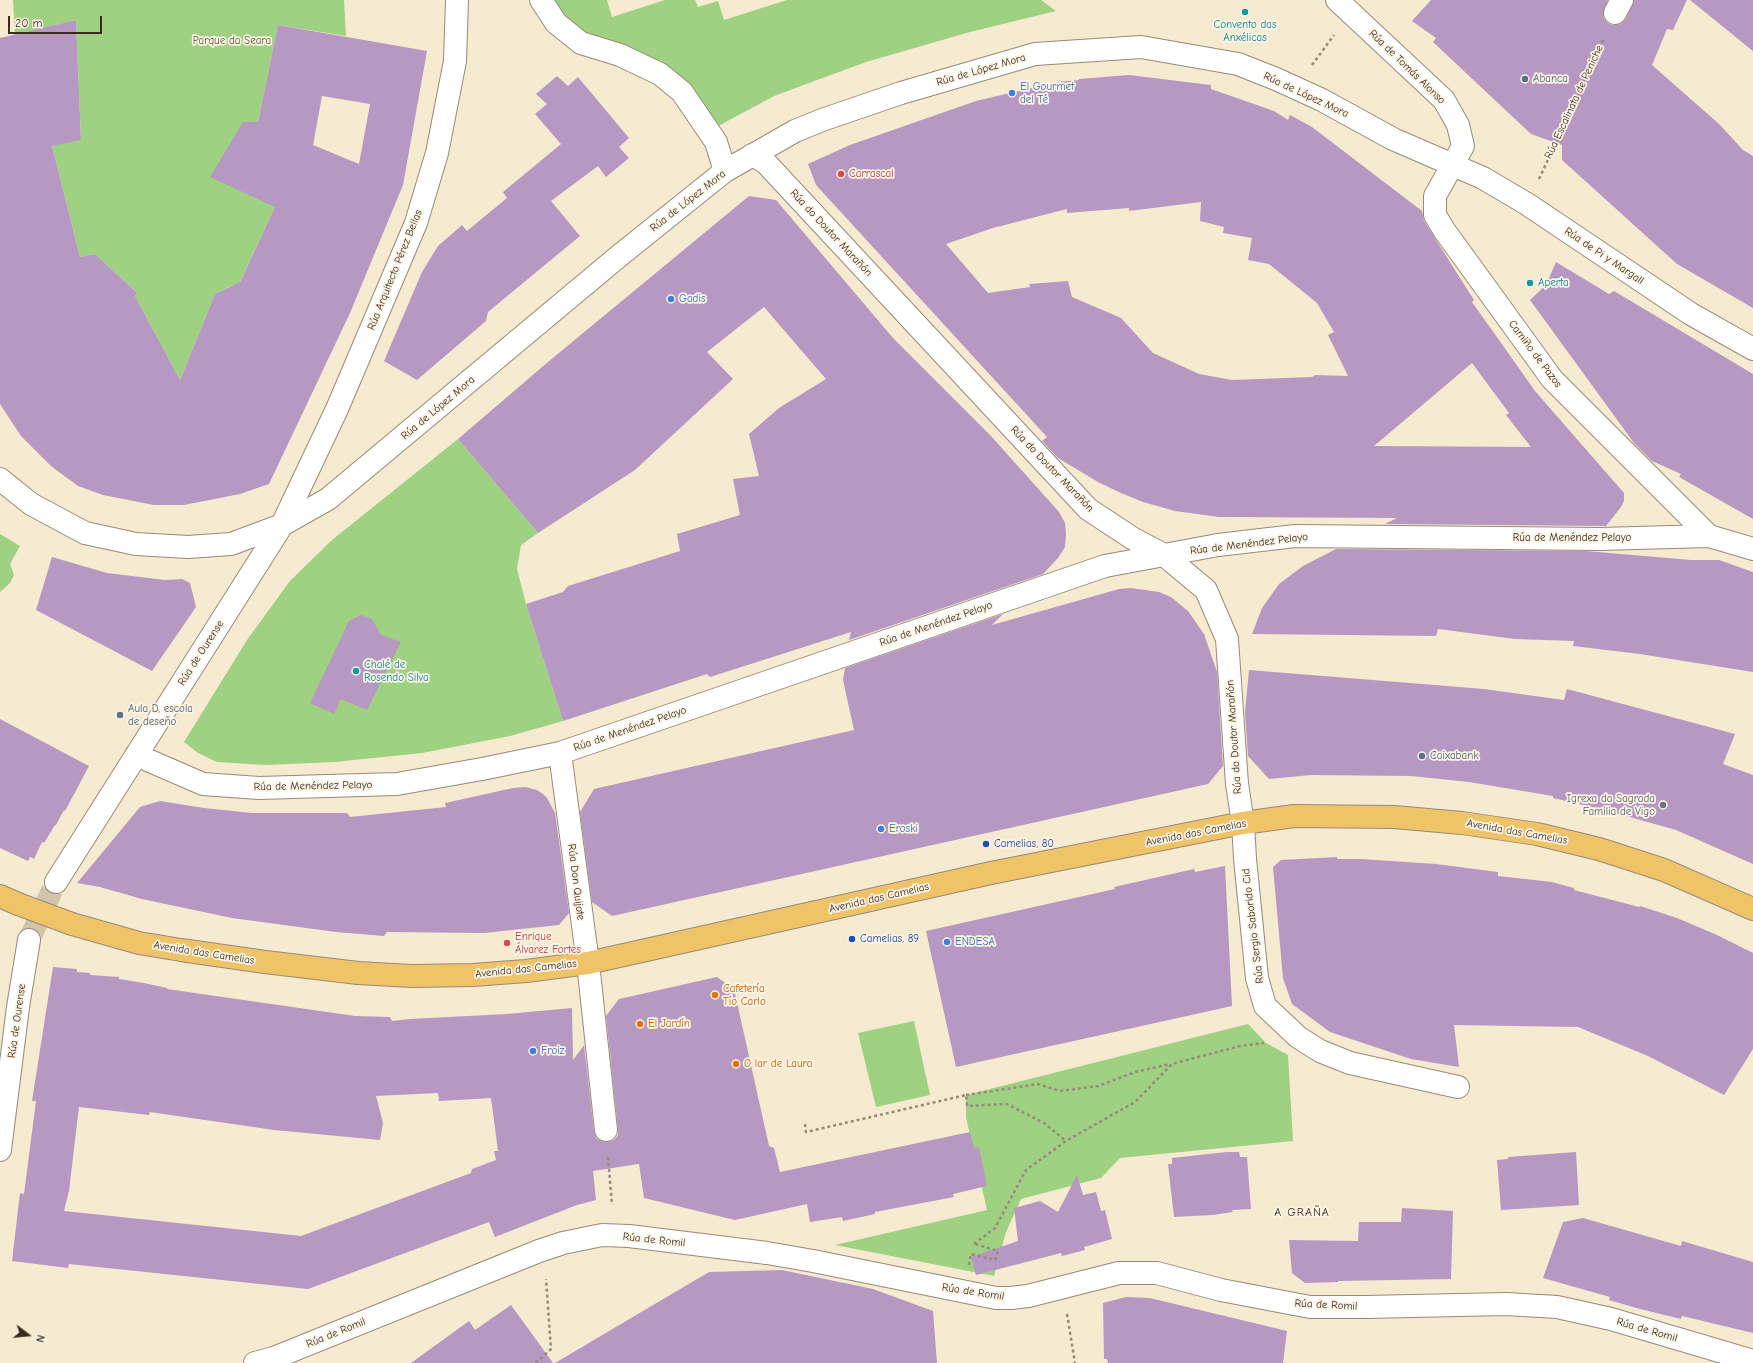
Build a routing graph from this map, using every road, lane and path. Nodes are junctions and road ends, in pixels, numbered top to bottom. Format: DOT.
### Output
graph roads {
  1 [pos="458,0"];
  2 [pos="541,0"];
  3 [pos="1338,0"];
  4 [pos="1618,7"];
  5 [pos="1335,35"];
  6 [pos="1308,70"];
  7 [pos="752,156"];
  8 [pos="1453,165"];
  9 [pos="725,171"];
  10 [pos="1527,204"];
  11 [pos="1753,349"];
  12 [pos="0,479"];
  13 [pos="282,526"];
  14 [pos="1709,536"];
  15 [pos="1753,549"];
  16 [pos="1164,555"];
  17 [pos="560,753"];
  18 [pos="136,755"];
  19 [pos="1243,823"];
  20 [pos="56,882"];
  21 [pos="9,900"];
  22 [pos="1753,909"];
  23 [pos="30,940"];
  24 [pos="588,963"];
  25 [pos="1266,1043"];
  26 [pos="1172,1064"];
  27 [pos="1458,1087"];
  28 [pos="966,1095"];
  29 [pos="804,1124"];
  30 [pos="606,1130"];
  31 [pos="1066,1141"];
  32 [pos="0,1150"];
  33 [pos="612,1205"];
  34 [pos="968,1271"];
  35 [pos="545,1272"];
  36 [pos="1066,1308"];
  37 [pos="1753,1361"];
  38 [pos="255,1363"];
  39 [pos="536,1363"];
  40 [pos="1075,1363"];
  1 -- 13 [label="street, Rúa Arquitecto Pérez Bellas"];
  2 -- 9 [label="street"];
  3 -- 8 [label="street, Rúa de Tomás Alonso"];
  4 -- 10 [label="path, Rúa Escalinata de Peniche"];
  5 -- 6 [label="path"];
  7 -- 8 [label="street, Rúa de López Mora"];
  7 -- 9 [label="street, Rúa de López Mora"];
  7 -- 16 [label="street, Rúa do Doutor Marañón"];
  8 -- 10 [label="street, Rúa de Pi y Margall"];
  8 -- 14 [label="street, Camiño de Pazos"];
  9 -- 13 [label="street, Rúa de López Mora"];
  10 -- 11 [label="street, Rúa de Pi y Margall"];
  12 -- 13 [label="street, Rúa de López Mora"];
  13 -- 18 [label="street, Rúa de Ourense"];
  14 -- 15 [label="street, Rúa de Menéndez Pelayo"];
  14 -- 16 [label="street, Rúa de Menéndez Pelayo"];
  16 -- 17 [label="street, Rúa de Menéndez Pelayo"];
  16 -- 19 [label="street, Rúa do Doutor Marañón"];
  17 -- 18 [label="street, Rúa de Menéndez Pelayo"];
  17 -- 24 [label="street, Rúa Don Quijote"];
  18 -- 20 [label="street, Rúa de Ourense"];
  19 -- 22 [label="main road, Avenida das Camelias"];
  19 -- 24 [label="main road, Avenida das Camelias"];
  19 -- 27 [label="street, Rúa Sergio Saborido Cid"];
  21 -- 24 [label="main road, Avenida das Camelias, bridge"];
  23 -- 32 [label="street, Rúa de Ourense"];
  24 -- 30 [label="street, Rúa Don Quijote"];
  25 -- 26 [label="path"];
  26 -- 28 [label="path"];
  26 -- 31 [label="path"];
  28 -- 29 [label="path"];
  28 -- 31 [label="path"];
  30 -- 33 [label="path"];
  31 -- 34 [label="path"];
  35 -- 39 [label="path"];
  36 -- 40 [label="path"];
  37 -- 38 [label="street, Rúa de Romil"];
}
